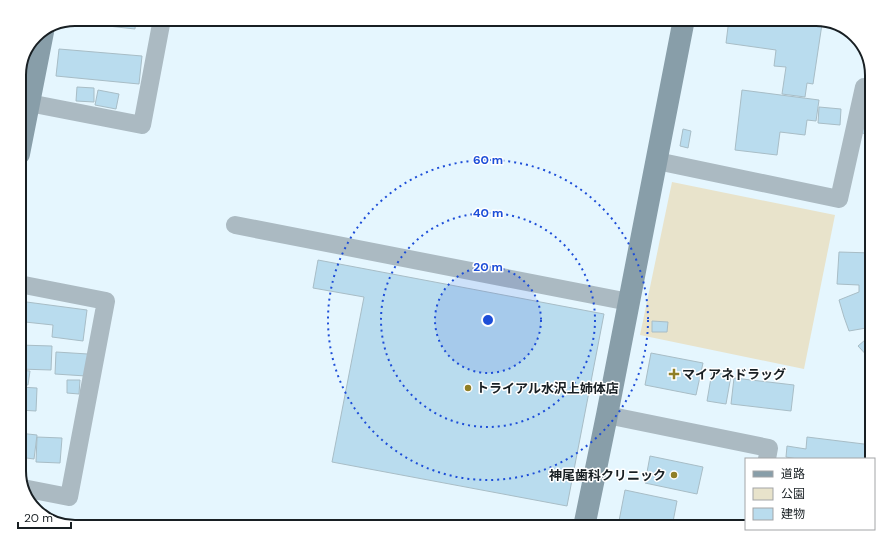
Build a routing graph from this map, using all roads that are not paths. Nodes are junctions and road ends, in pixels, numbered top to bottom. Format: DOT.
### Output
graph roads {
  1 [pos="161,26"];
  2 [pos="683,26"];
  3 [pos="42,39"];
  4 [pos="865,87"];
  5 [pos="29,103"];
  6 [pos="26,118"];
  7 [pos="657,161"];
  8 [pos="235,225"];
  9 [pos="26,285"];
  10 [pos="629,302"];
  11 [pos="607,415"];
  12 [pos="767,458"];
  13 [pos="30,489"];
  14 [pos="585,520"];
  1 -- 5 [label="street"];
  2 -- 7 [label="street"];
  3 -- 5 [label="street"];
  4 -- 7 [label="street"];
  5 -- 6 [label="street"];
  7 -- 10 [label="street"];
  8 -- 10 [label="street"];
  9 -- 13 [label="street"];
  10 -- 11 [label="street"];
  11 -- 12 [label="street"];
  11 -- 14 [label="street"];
}
